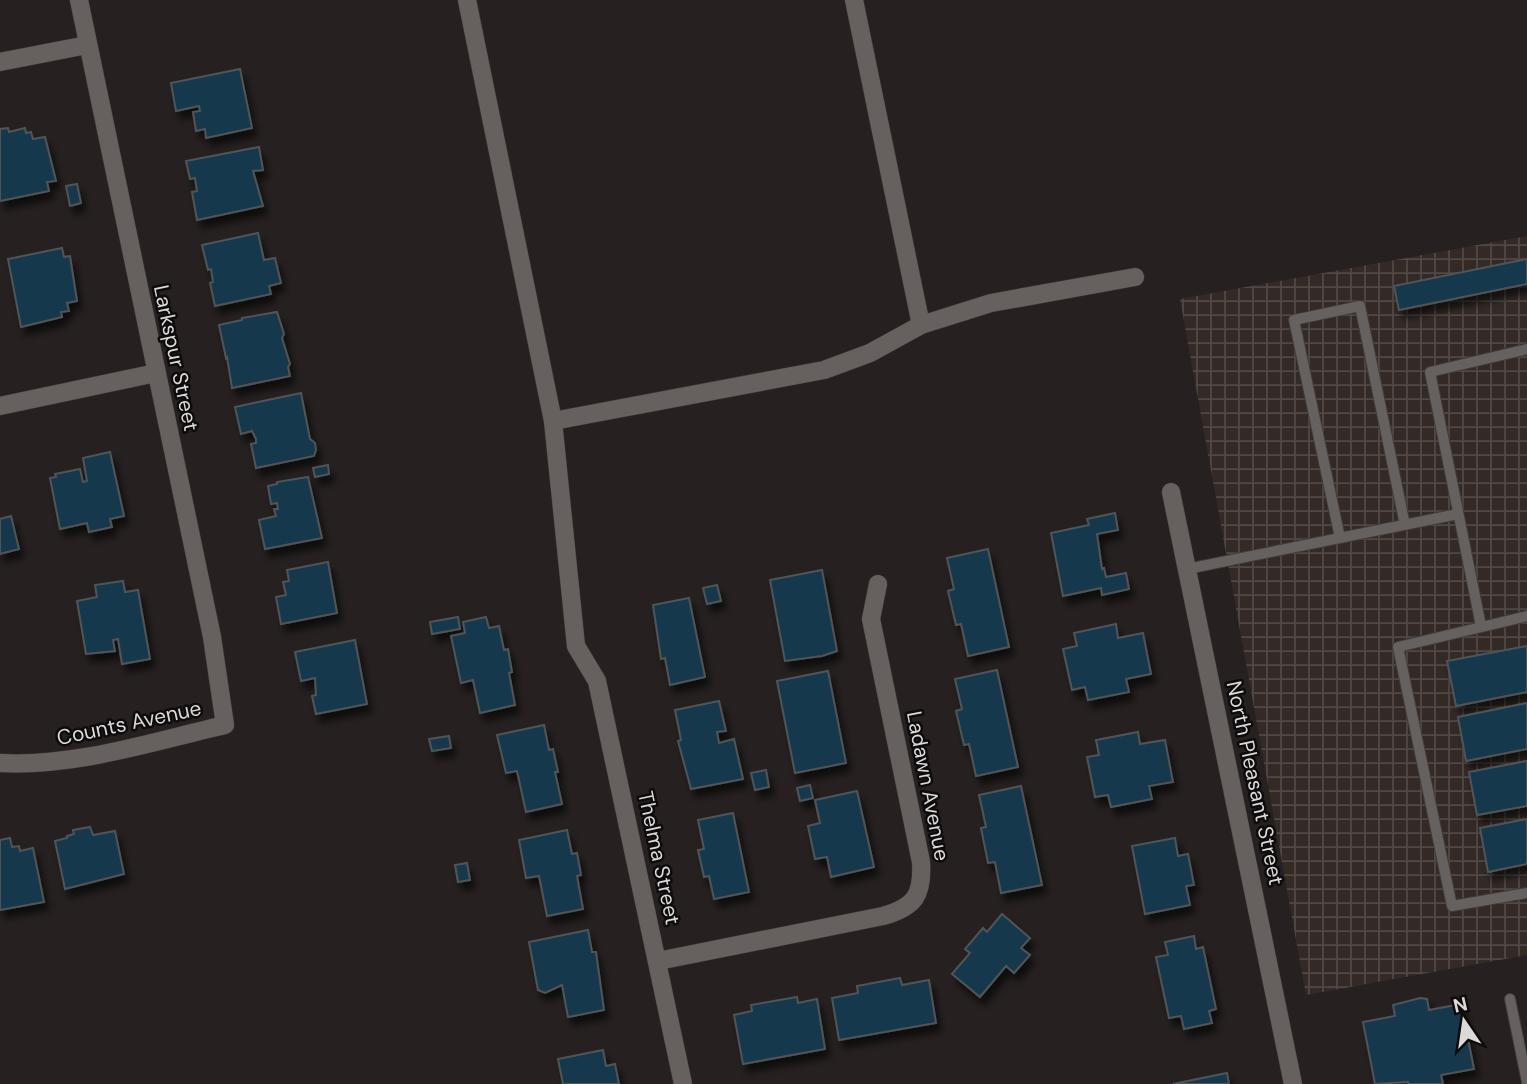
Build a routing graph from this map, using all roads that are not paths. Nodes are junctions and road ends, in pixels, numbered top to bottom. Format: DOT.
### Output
graph roads {
  1 [pos="79,0"];
  2 [pos="467,0"];
  3 [pos="854,0"];
  4 [pos="87,45"];
  5 [pos="0,62"];
  6 [pos="1135,277"];
  7 [pos="921,325"];
  8 [pos="1527,349"];
  9 [pos="156,373"];
  10 [pos="0,406"];
  11 [pos="553,421"];
  12 [pos="1171,492"];
  13 [pos="1458,514"];
  14 [pos="1405,525"];
  15 [pos="1340,538"];
  16 [pos="1187,569"];
  17 [pos="878,584"];
  18 [pos="1527,616"];
  19 [pos="1480,626"];
  20 [pos="225,725"];
  21 [pos="0,763"];
  22 [pos="1527,893"];
  23 [pos="658,961"];
  24 [pos="1510,999"];
  25 [pos="1527,1082"];
  26 [pos="683,1084"];
  27 [pos="1293,1084"];
  1 -- 4 [label="street, Larkspur Street"];
  2 -- 11 [label="street"];
  3 -- 7 [label="street"];
  4 -- 5 [label="street"];
  4 -- 9 [label="street, Larkspur Street"];
  6 -- 7 [label="street"];
  7 -- 11 [label="street"];
  8 -- 13 [label="lane"];
  9 -- 10 [label="street"];
  9 -- 20 [label="street, Larkspur Street"];
  11 -- 23 [label="street, Thelma Street"];
  12 -- 16 [label="street, North Pleasant Street"];
  13 -- 14 [label="lane"];
  13 -- 19 [label="lane"];
  14 -- 15 [label="lane"];
  14 -- 15 [label="lane"];
  15 -- 16 [label="lane"];
  16 -- 27 [label="street, North Pleasant Street"];
  17 -- 23 [label="street, Ladawn Avenue"];
  18 -- 19 [label="lane"];
  19 -- 22 [label="lane"];
  20 -- 21 [label="street, Counts Avenue"];
  23 -- 26 [label="street, Thelma Street"];
  24 -- 25 [label="lane"];
}
